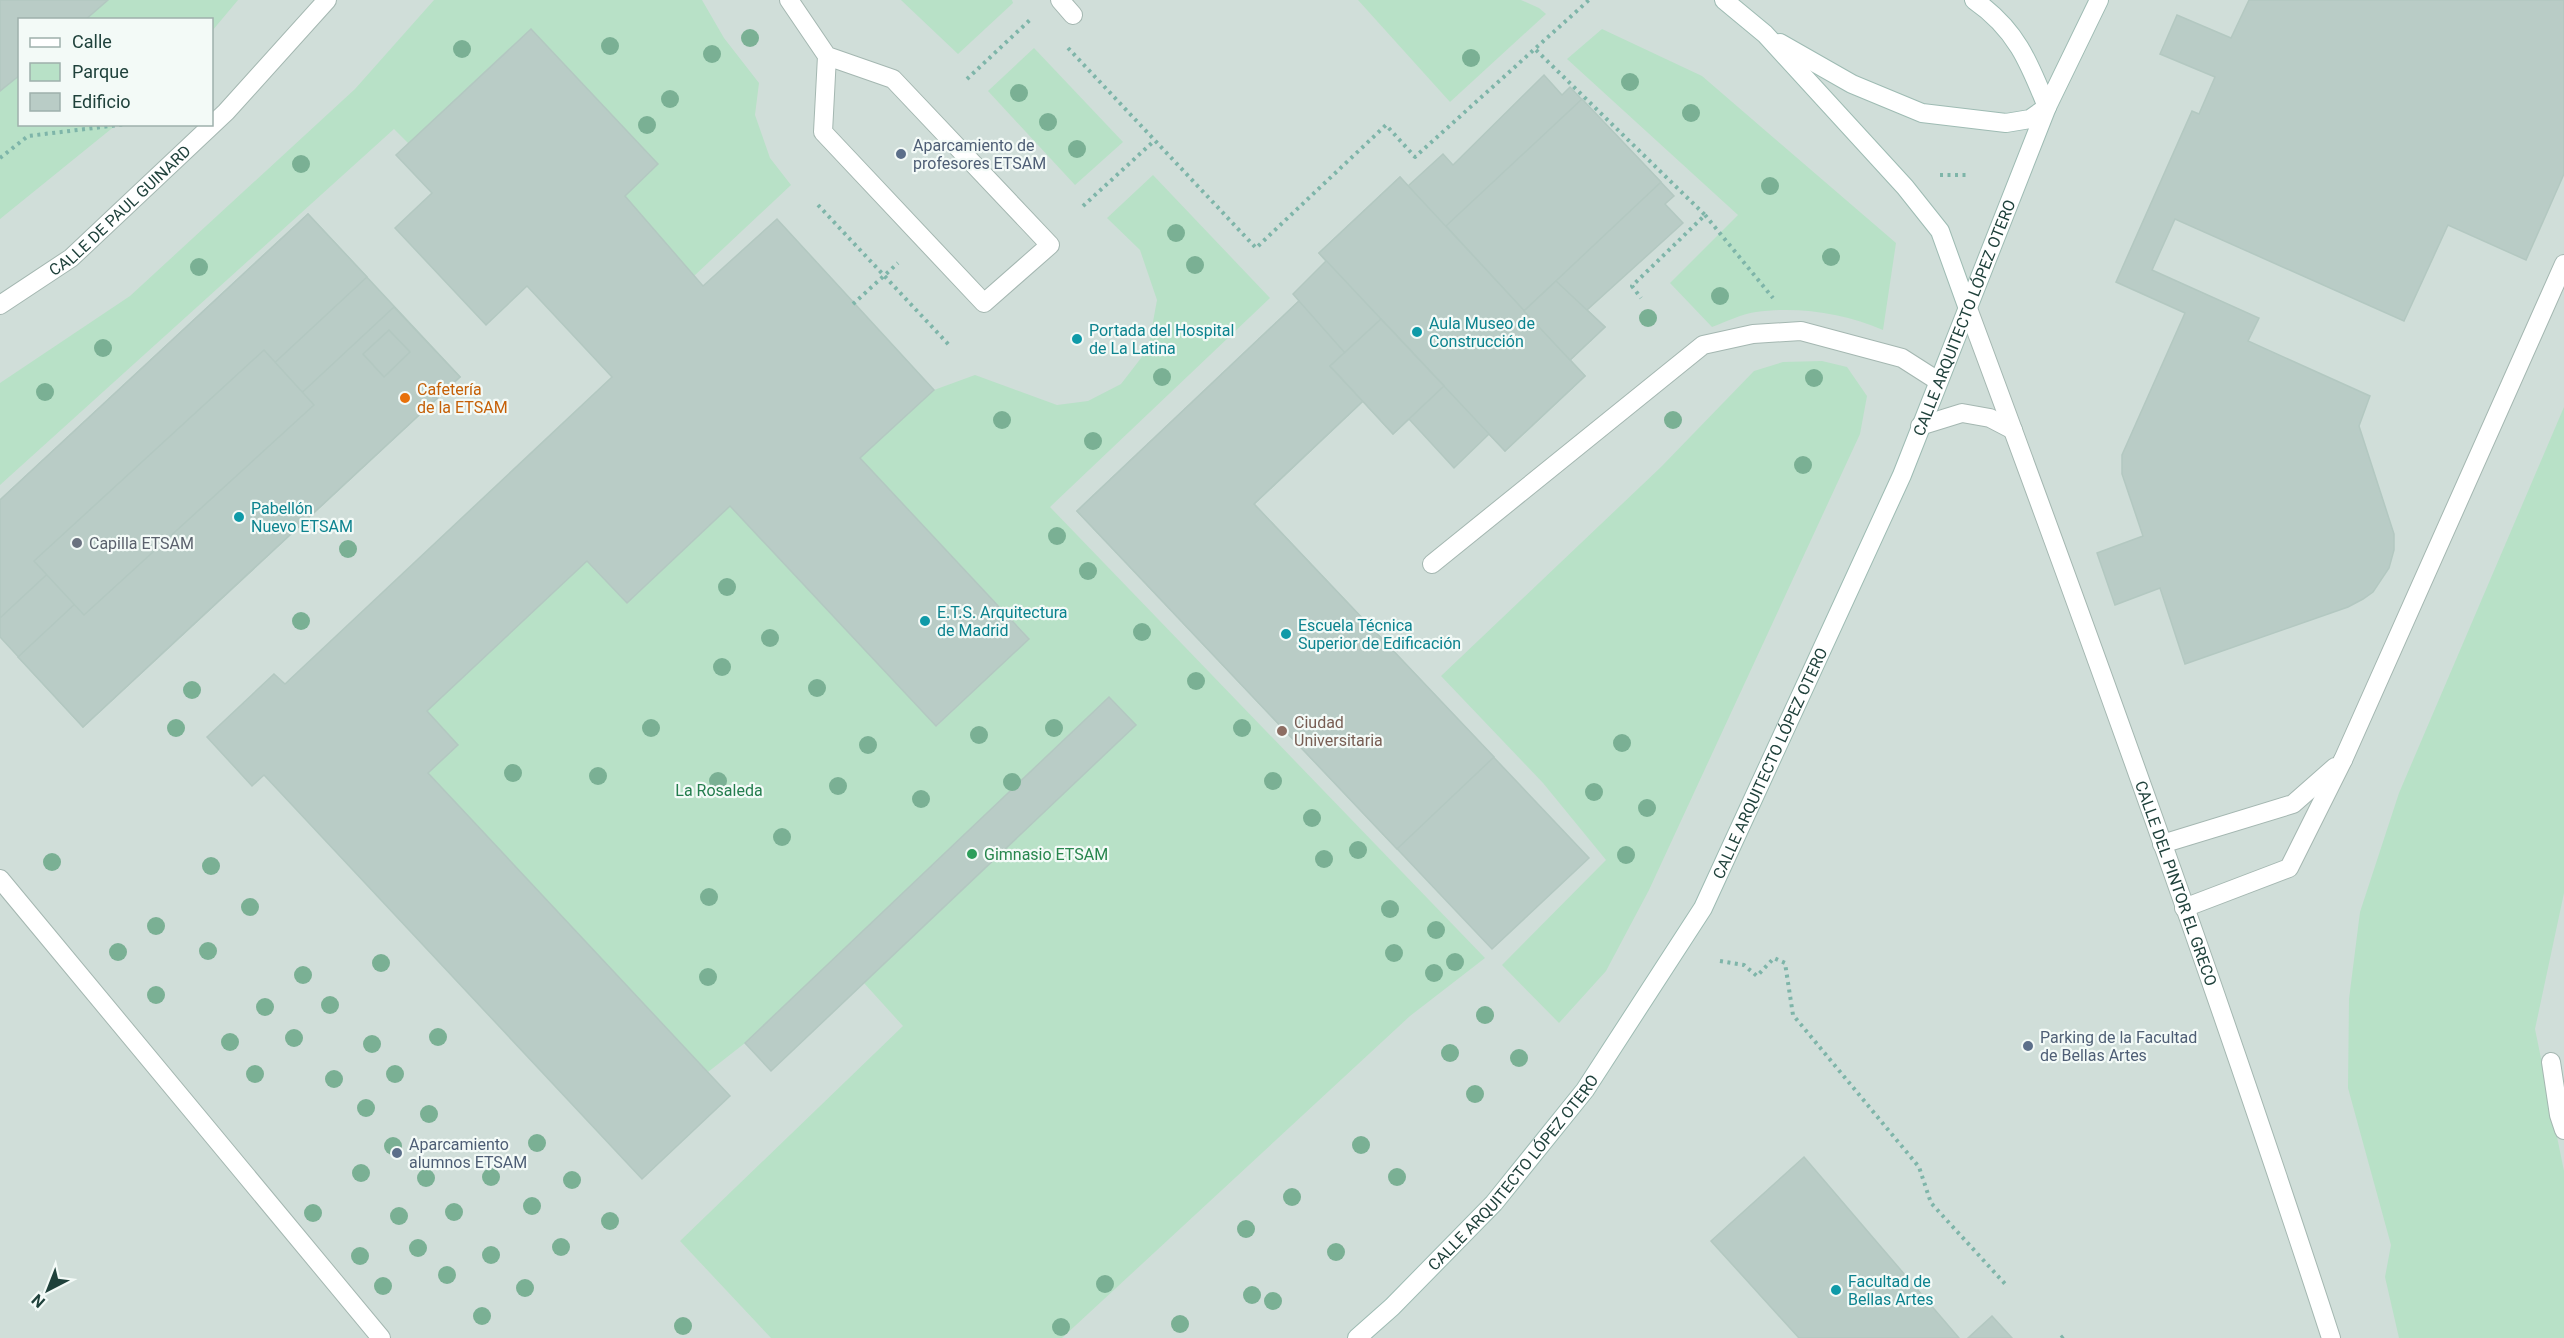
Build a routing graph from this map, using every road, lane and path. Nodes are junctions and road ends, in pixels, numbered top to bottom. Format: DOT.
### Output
graph roads {
  1 [pos="327,0"];
  2 [pos="789,0"];
  3 [pos="1060,0"];
  4 [pos="1589,0"];
  5 [pos="1724,0"];
  6 [pos="1974,0"];
  7 [pos="2099,0"];
  8 [pos="1037,13"];
  9 [pos="1073,15"];
  10 [pos="1765,34"];
  11 [pos="1060,39"];
  12 [pos="1536,50"];
  13 [pos="827,56"];
  14 [pos="967,79"];
  15 [pos="2048,107"];
  16 [pos="213,124"];
  17 [pos="120,126"];
  18 [pos="211,126"];
  19 [pos="1154,141"];
  20 [pos="0,158"];
  21 [pos="1930,175"];
  22 [pos="1970,175"];
  23 [pos="818,205"];
  24 [pos="1083,206"];
  25 [pos="1705,215"];
  26 [pos="898,263"];
  27 [pos="2564,264"];
  28 [pos="884,276"];
  29 [pos="1641,298"];
  30 [pos="853,304"];
  31 [pos="0,305"];
  32 [pos="1966,306"];
  33 [pos="1801,331"];
  34 [pos="949,345"];
  35 [pos="1938,381"];
  36 [pos="1920,426"];
  37 [pos="2013,430"];
  38 [pos="1432,564"];
  39 [pos="2343,760"];
  40 [pos="2162,844"];
  41 [pos="0,879"];
  42 [pos="2184,908"];
  43 [pos="1720,961"];
  44 [pos="2551,1062"];
  45 [pos="2564,1130"];
  46 [pos="2007,1286"];
  47 [pos="2066,1334"];
  48 [pos="381,1338"];
  49 [pos="1357,1338"];
  50 [pos="2061,1338"];
  51 [pos="2331,1338"];
  1 -- 16 [label="street, CALLE DE PAUL GUINARD"];
  2 -- 13 [label="street"];
  3 -- 9 [label="street"];
  4 -- 12 [label="path"];
  5 -- 10 [label="street"];
  6 -- 15 [label="street"];
  7 -- 15 [label="street, CALLE ARQUITECTO LÓPEZ OTERO"];
  8 -- 14 [label="path"];
  10 -- 15 [label="street"];
  10 -- 32 [label="street, CALLE DEL PINTOR EL GRECO"];
  11 -- 19 [label="path"];
  12 -- 19 [label="path"];
  12 -- 25 [label="path"];
  13 -- 13 [label="street"];
  15 -- 32 [label="street, CALLE ARQUITECTO LÓPEZ OTERO"];
  17 -- 20 [label="path"];
  18 -- 31 [label="street, CALLE DE PAUL GUINARD"];
  19 -- 24 [label="path"];
  21 -- 22 [label="path"];
  23 -- 28 [label="path"];
  25 -- 29 [label="path"];
  25 -- 33 [label="path"];
  26 -- 28 [label="path"];
  27 -- 39 [label="street"];
  28 -- 30 [label="path"];
  28 -- 34 [label="path"];
  32 -- 35 [label="street, CALLE ARQUITECTO LÓPEZ OTERO"];
  32 -- 37 [label="street, CALLE DEL PINTOR EL GRECO"];
  33 -- 35 [label="street"];
  33 -- 38 [label="street"];
  35 -- 36 [label="street, CALLE ARQUITECTO LÓPEZ OTERO"];
  36 -- 37 [label="street"];
  36 -- 49 [label="street, CALLE ARQUITECTO LÓPEZ OTERO"];
  37 -- 40 [label="street, CALLE DEL PINTOR EL GRECO"];
  39 -- 40 [label="street"];
  39 -- 42 [label="street"];
  40 -- 42 [label="street, CALLE DEL PINTOR EL GRECO"];
  41 -- 48 [label="street"];
  42 -- 51 [label="street, CALLE DEL PINTOR EL GRECO"];
  43 -- 46 [label="path"];
  44 -- 45 [label="street"];
  47 -- 50 [label="path"];
}
